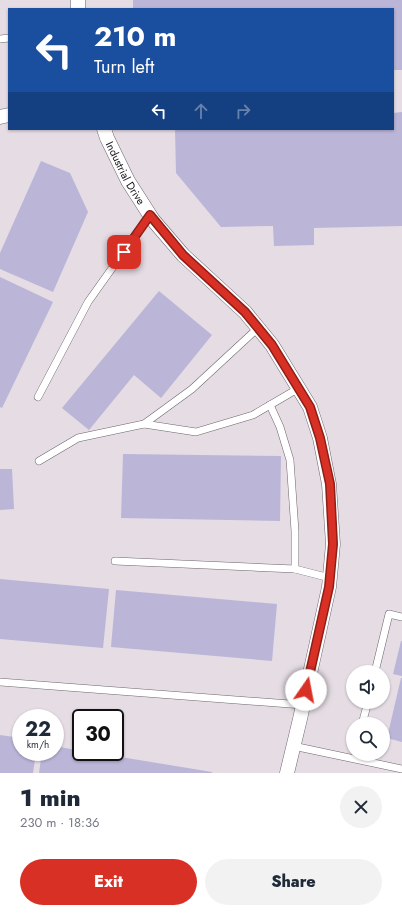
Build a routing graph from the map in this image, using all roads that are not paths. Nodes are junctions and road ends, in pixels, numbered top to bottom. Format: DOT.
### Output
graph roads {
  1 [pos="104,130"];
  2 [pos="150,215"];
  3 [pos="258,328"];
  4 [pos="299,388"];
  5 [pos="38,397"];
  6 [pos="270,405"];
  7 [pos="144,424"];
  8 [pos="39,461"];
  9 [pos="115,561"];
  10 [pos="295,570"];
  11 [pos="330,578"];
  12 [pos="402,617"];
  13 [pos="377,665"];
  14 [pos="0,682"];
  15 [pos="303,705"];
  16 [pos="293,746"];
  17 [pos="346,756"];
  18 [pos="370,761"];
  19 [pos="402,769"];
  20 [pos="287,773"];
  1 -- 2 [label="street, Industrial Drive"];
  2 -- 3 [label="street, Industrial Drive"];
  2 -- 5 [label="lane"];
  3 -- 4 [label="street, Industrial Drive"];
  3 -- 7 [label="lane"];
  4 -- 6 [label="lane"];
  4 -- 11 [label="street, Industrial Drive"];
  6 -- 7 [label="lane"];
  6 -- 10 [label="lane"];
  7 -- 8 [label="lane"];
  9 -- 10 [label="lane"];
  10 -- 11 [label="lane"];
  11 -- 15 [label="street, Industrial Drive"];
  12 -- 13 [label="lane"];
  14 -- 15 [label="lane"];
  15 -- 16 [label="street, Industrial Drive"];
  16 -- 17 [label="lane"];
  16 -- 20 [label="street, Industrial Drive"];
  18 -- 19 [label="lane"];
}
